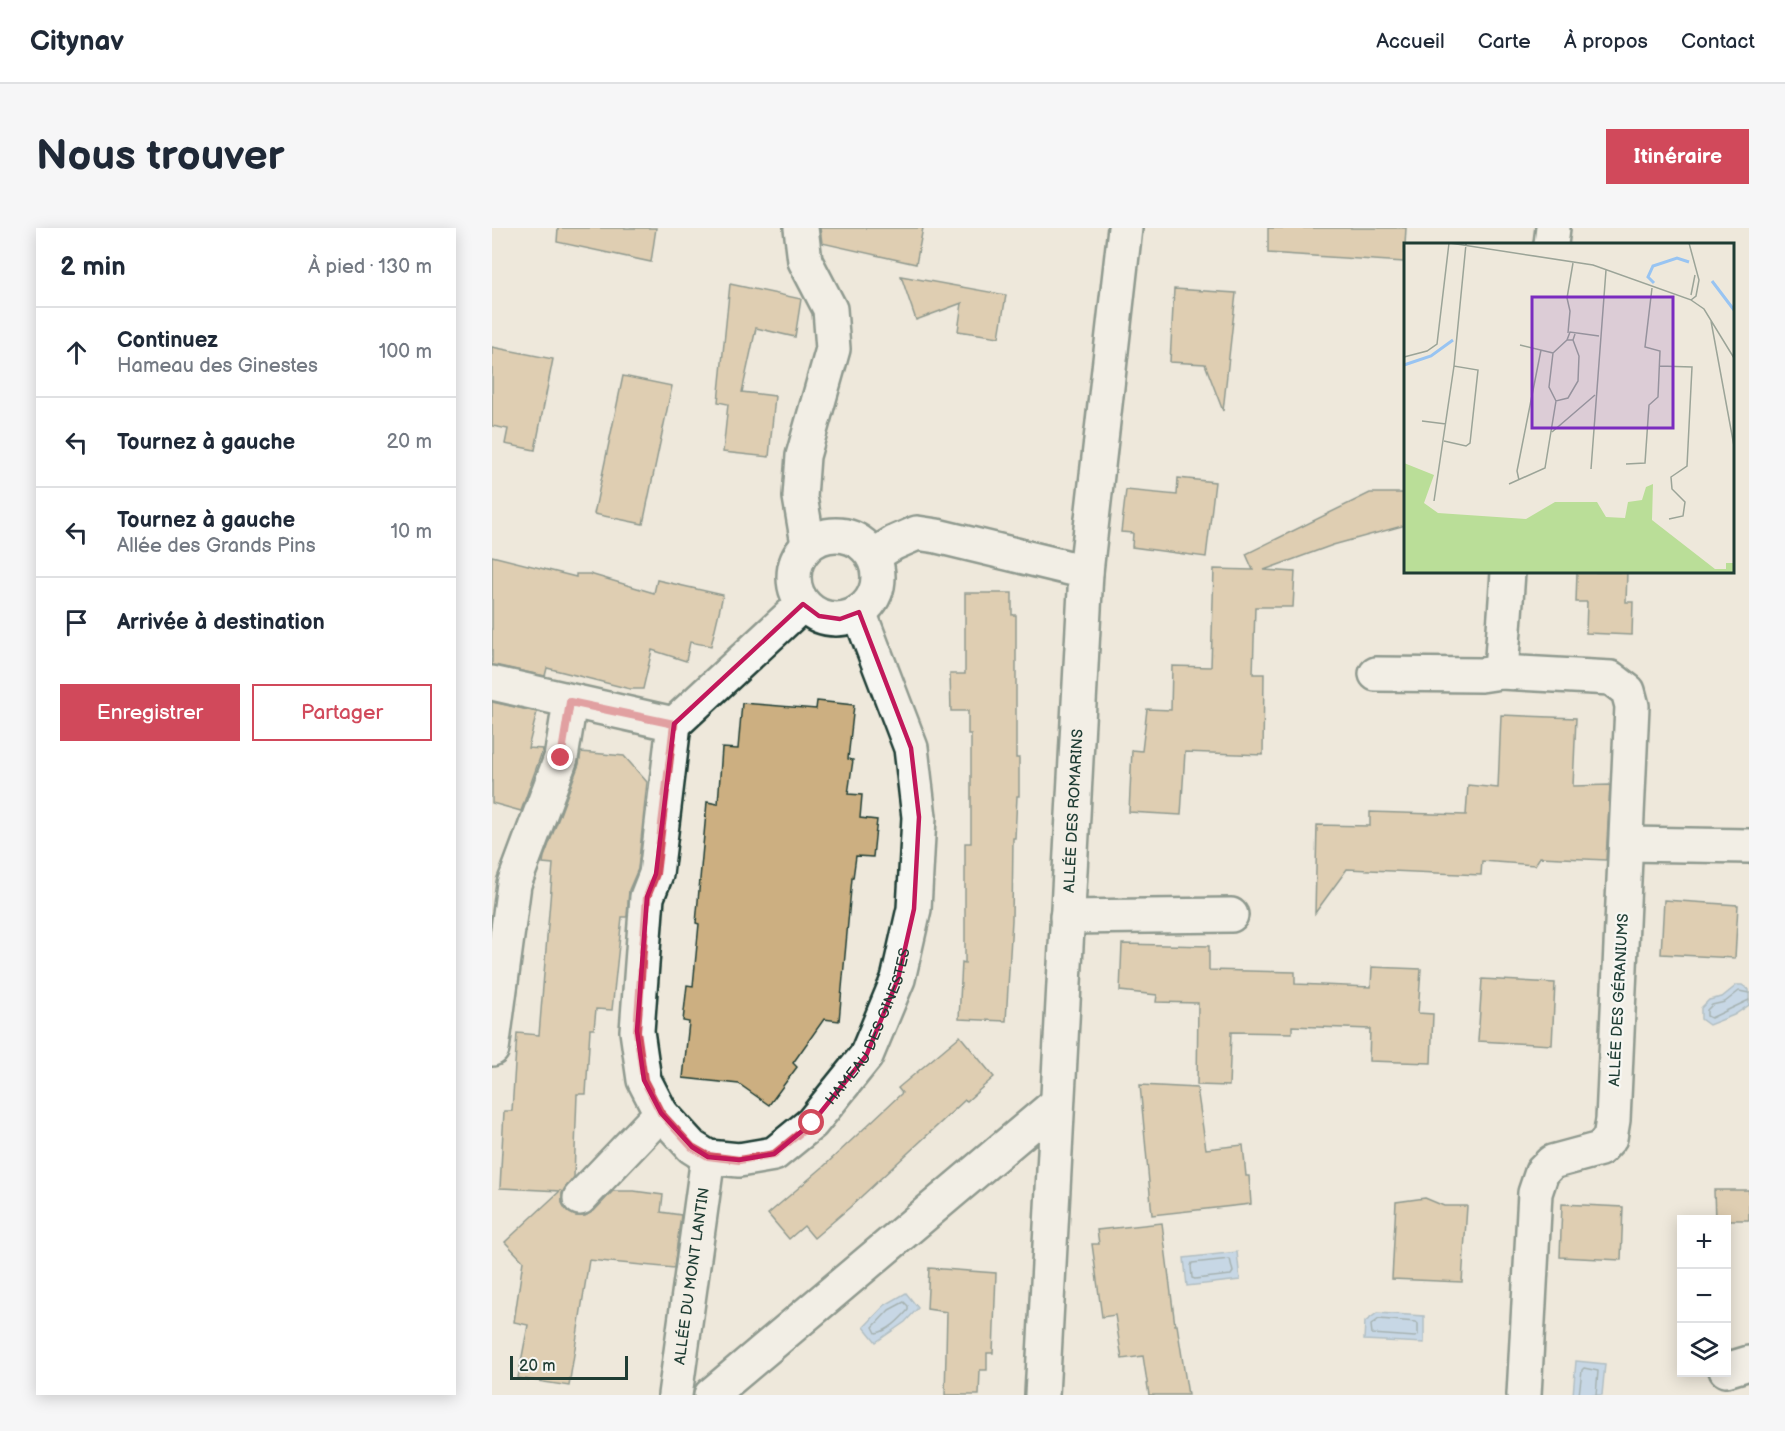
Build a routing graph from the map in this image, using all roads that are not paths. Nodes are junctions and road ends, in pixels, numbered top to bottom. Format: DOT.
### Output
graph roads {
  1 [pos="801,228"];
  2 [pos="1125,228"];
  3 [pos="1553,228"];
  4 [pos="1551,243"];
  5 [pos="808,544"];
  6 [pos="873,556"];
  7 [pos="1086,572"];
  8 [pos="1508,573"];
  9 [pos="803,604"];
  10 [pos="859,612"];
  11 [pos="1501,672"];
  12 [pos="1376,674"];
  13 [pos="492,683"];
  14 [pos="570,702"];
  15 [pos="674,724"];
  16 [pos="1627,844"];
  17 [pos="1749,846"];
  18 [pos="1231,915"];
  19 [pos="1067,916"];
  20 [pos="492,1049"];
  21 [pos="1057,1103"];
  22 [pos="661,1113"];
  23 [pos="708,1156"];
  24 [pos="580,1198"];
  25 [pos="1749,1362"];
  26 [pos="1731,1369"];
  27 [pos="675,1395"];
  28 [pos="711,1395"];
  29 [pos="1042,1395"];
  30 [pos="1524,1395"];
  1 -- 5 [label="street"];
  2 -- 7 [label="street, ALLÉE DES ROMARINS"];
  3 -- 4 [label="street"];
  5 -- 6 [label="street"];
  5 -- 9 [label="street"];
  6 -- 7 [label="street"];
  6 -- 10 [label="street"];
  7 -- 19 [label="street, ALLÉE DES ROMARINS"];
  8 -- 11 [label="street"];
  9 -- 10 [label="street"];
  9 -- 15 [label="street"];
  10 -- 23 [label="street, HAMEAU DES GINESTES"];
  11 -- 12 [label="street, ALLÉE DES GÉRANIUMS"];
  11 -- 16 [label="street, ALLÉE DES GÉRANIUMS"];
  13 -- 14 [label="street"];
  14 -- 15 [label="street"];
  14 -- 20 [label="street"];
  15 -- 22 [label="street, HAMEAU DES GINESTES"];
  16 -- 17 [label="street"];
  16 -- 30 [label="street, ALLÉE DES GÉRANIUMS"];
  18 -- 19 [label="street"];
  19 -- 21 [label="street, ALLÉE DES ROMARINS"];
  21 -- 28 [label="street"];
  21 -- 29 [label="street, ALLÉE DES ROMARINS"];
  22 -- 23 [label="street, HAMEAU DES GINESTES"];
  22 -- 24 [label="street"];
  23 -- 27 [label="street, ALLÉE DU MONT LANTIN"];
  25 -- 26 [label="street"];
}
